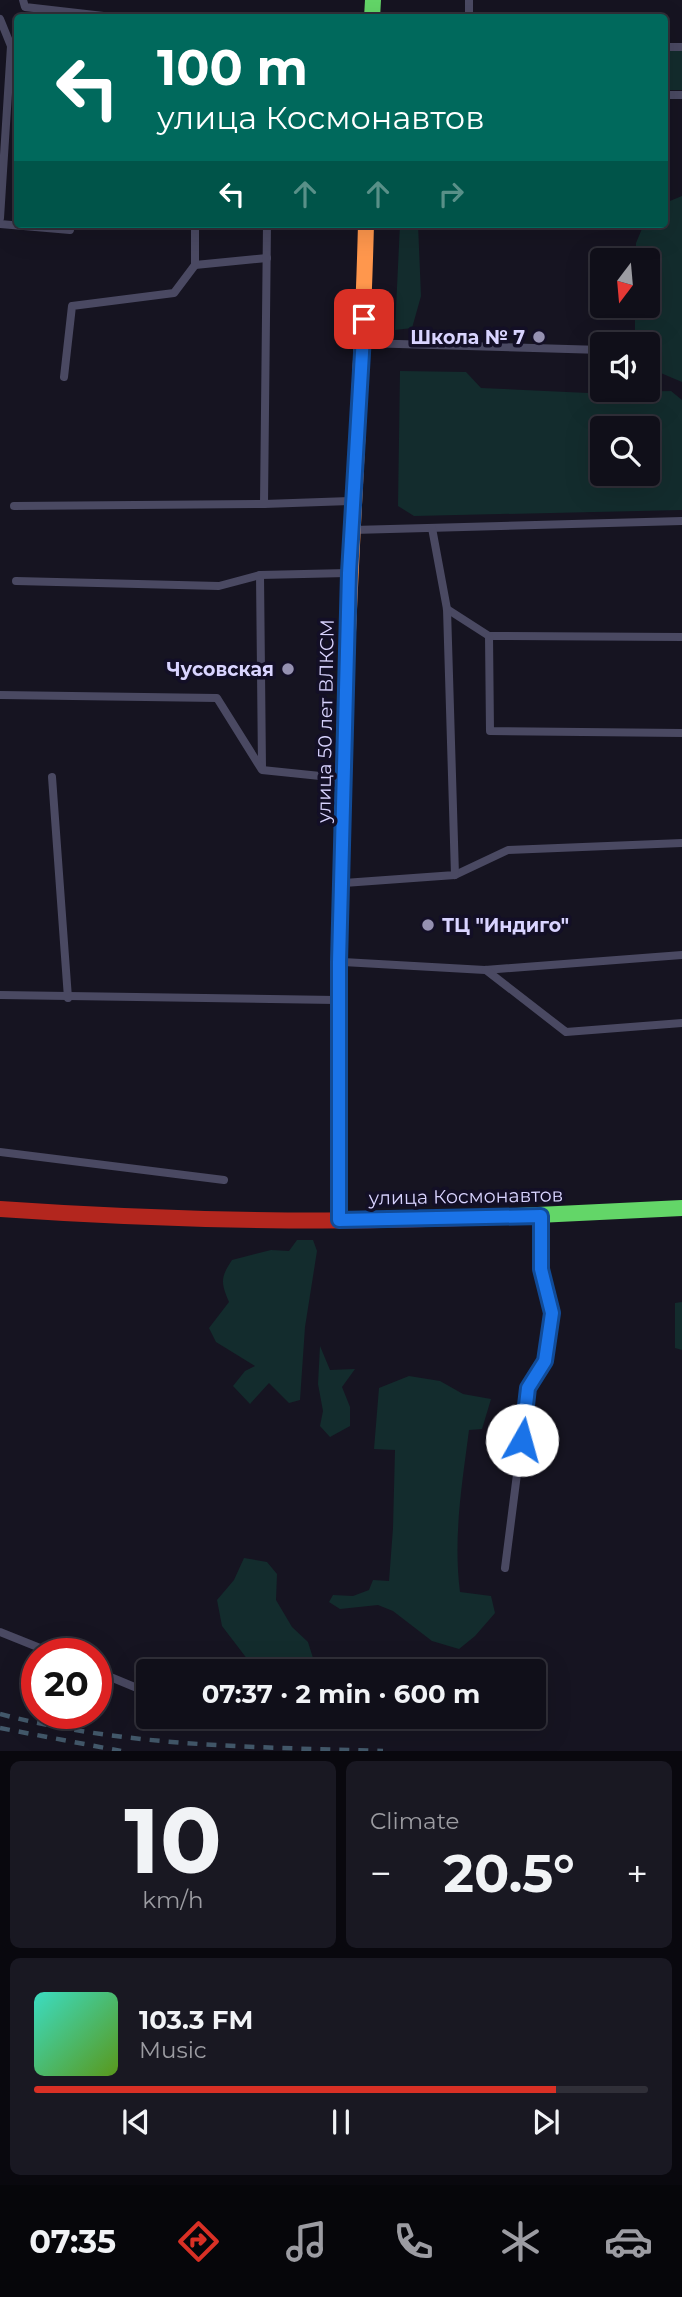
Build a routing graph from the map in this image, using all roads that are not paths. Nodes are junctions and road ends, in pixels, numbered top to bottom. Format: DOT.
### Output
graph roads {
  1 [pos="23,0"];
  2 [pos="86,14"];
  3 [pos="0,19"];
  4 [pos="14,47"];
  5 [pos="0,218"];
  6 [pos="47,228"];
  7 [pos="70,228"];
  8 [pos="195,228"];
  9 [pos="267,228"];
  10 [pos="366,228"];
  11 [pos="267,258"];
  12 [pos="195,265"];
  13 [pos="363,343"];
  14 [pos="590,350"];
  15 [pos="64,377"];
  16 [pos="354,501"];
  17 [pos="264,504"];
  18 [pos="14,506"];
  19 [pos="682,521"];
  20 [pos="432,528"];
  21 [pos="353,530"];
  22 [pos="349,573"];
  23 [pos="260,575"];
  24 [pos="16,581"];
  25 [pos="447,609"];
  26 [pos="489,636"];
  27 [pos="682,637"];
  28 [pos="0,695"];
  29 [pos="682,733"];
  30 [pos="262,770"];
  31 [pos="345,775"];
  32 [pos="52,777"];
  33 [pos="682,843"];
  34 [pos="455,875"];
  35 [pos="341,883"];
  36 [pos="682,955"];
  37 [pos="339,962"];
  38 [pos="485,970"];
  39 [pos="1,998"];
  40 [pos="68,998"];
  41 [pos="339,1000"];
  42 [pos="682,1023"];
  43 [pos="0,1152"];
  44 [pos="224,1180"];
  45 [pos="682,1208"];
  46 [pos="0,1209"];
  47 [pos="541,1216"];
  48 [pos="339,1220"];
  49 [pos="505,1568"];
  50 [pos="0,1632"];
  51 [pos="21,1640"];
  52 [pos="112,1678"];
  53 [pos="136,1688"];
  1 -- 2 [label="lane"];
  3 -- 4 [label="lane"];
  4 -- 5 [label="lane"];
  6 -- 7 [label="lane"];
  8 -- 12 [label="lane"];
  9 -- 11 [label="lane"];
  10 -- 13 [label="street, улица 50 лет ВЛКСМ"];
  11 -- 12 [label="lane"];
  11 -- 17 [label="lane"];
  12 -- 15 [label="lane"];
  13 -- 14 [label="lane"];
  13 -- 16 [label="street, улица 50 лет ВЛКСМ"];
  16 -- 17 [label="lane"];
  16 -- 21 [label="street, улица 50 лет ВЛКСМ"];
  17 -- 18 [label="lane"];
  19 -- 20 [label="lane"];
  20 -- 21 [label="lane"];
  20 -- 25 [label="lane"];
  21 -- 22 [label="street, улица 50 лет ВЛКСМ"];
  22 -- 23 [label="lane"];
  22 -- 31 [label="street, улица 50 лет ВЛКСМ"];
  23 -- 24 [label="lane"];
  23 -- 30 [label="lane"];
  25 -- 26 [label="lane"];
  25 -- 34 [label="lane"];
  26 -- 27 [label="lane"];
  26 -- 29 [label="lane"];
  28 -- 30 [label="lane"];
  30 -- 31 [label="lane"];
  31 -- 35 [label="street, улица 50 лет ВЛКСМ"];
  32 -- 40 [label="lane"];
  33 -- 34 [label="lane"];
  34 -- 35 [label="lane"];
  35 -- 37 [label="street, улица 50 лет ВЛКСМ"];
  36 -- 38 [label="lane"];
  37 -- 38 [label="lane"];
  37 -- 41 [label="street, улица 50 лет ВЛКСМ"];
  38 -- 42 [label="lane"];
  39 -- 40 [label="lane"];
  40 -- 41 [label="lane"];
  41 -- 48 [label="street, улица 50 лет ВЛКСМ"];
  43 -- 44 [label="lane"];
  45 -- 47 [label="street, улица Космонавтов"];
  46 -- 48 [label="street, улица Космонавтов"];
  47 -- 48 [label="street, улица Космонавтов"];
  47 -- 49 [label="lane"];
  50 -- 51 [label="lane"];
  52 -- 53 [label="lane"];
}
